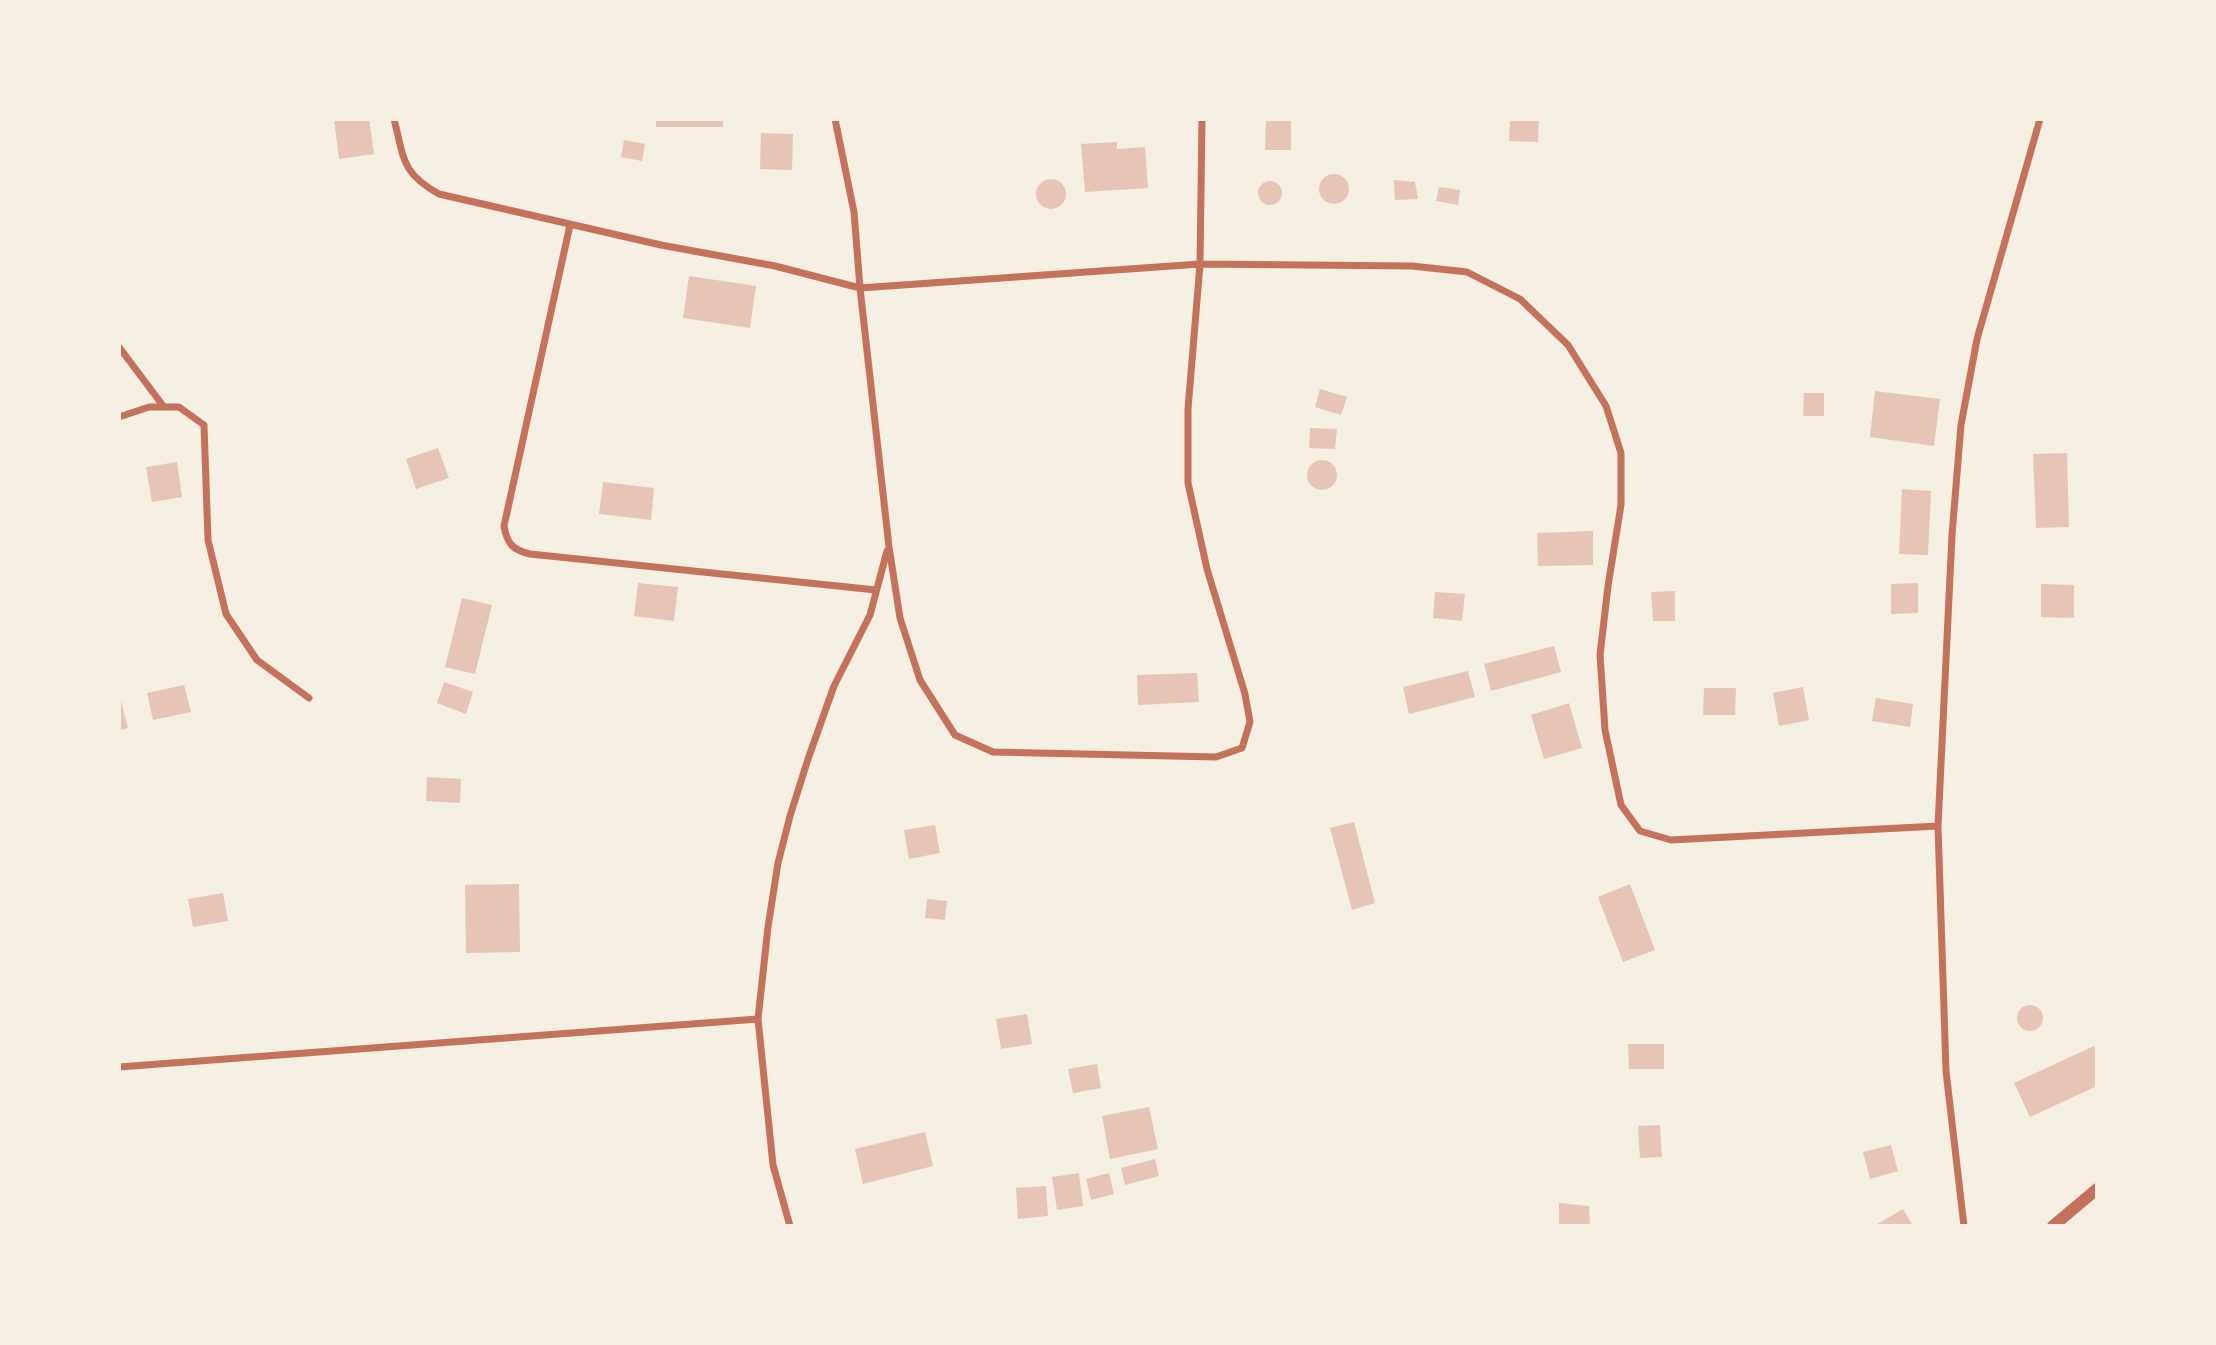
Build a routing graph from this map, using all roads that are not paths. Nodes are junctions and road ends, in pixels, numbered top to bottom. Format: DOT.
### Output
graph roads {
  1 [pos="394,119"];
  2 [pos="835,119"];
  3 [pos="1202,119"];
  4 [pos="2040,119"];
  5 [pos="570,225"];
  6 [pos="1199,264"];
  7 [pos="860,288"];
  8 [pos="119,347"];
  9 [pos="164,407"];
  10 [pos="119,417"];
  11 [pos="889,547"];
  12 [pos="876,590"];
  13 [pos="309,698"];
  14 [pos="1938,826"];
  15 [pos="758,1019"];
  16 [pos="119,1067"];
  17 [pos="2097,1189"];
  18 [pos="790,1226"];
  19 [pos="1964,1226"];
  20 [pos="2053,1226"];
  1 -- 5 [label="street"];
  2 -- 7 [label="street"];
  3 -- 6 [label="street"];
  4 -- 14 [label="street"];
  5 -- 7 [label="street"];
  5 -- 12 [label="street"];
  6 -- 7 [label="street"];
  6 -- 11 [label="street"];
  6 -- 14 [label="street"];
  7 -- 11 [label="street"];
  8 -- 9 [label="street"];
  9 -- 10 [label="street"];
  9 -- 13 [label="street"];
  11 -- 12 [label="street"];
  12 -- 15 [label="street"];
  14 -- 19 [label="street"];
  15 -- 16 [label="street"];
  15 -- 18 [label="street"];
  17 -- 20 [label="street"];
}
